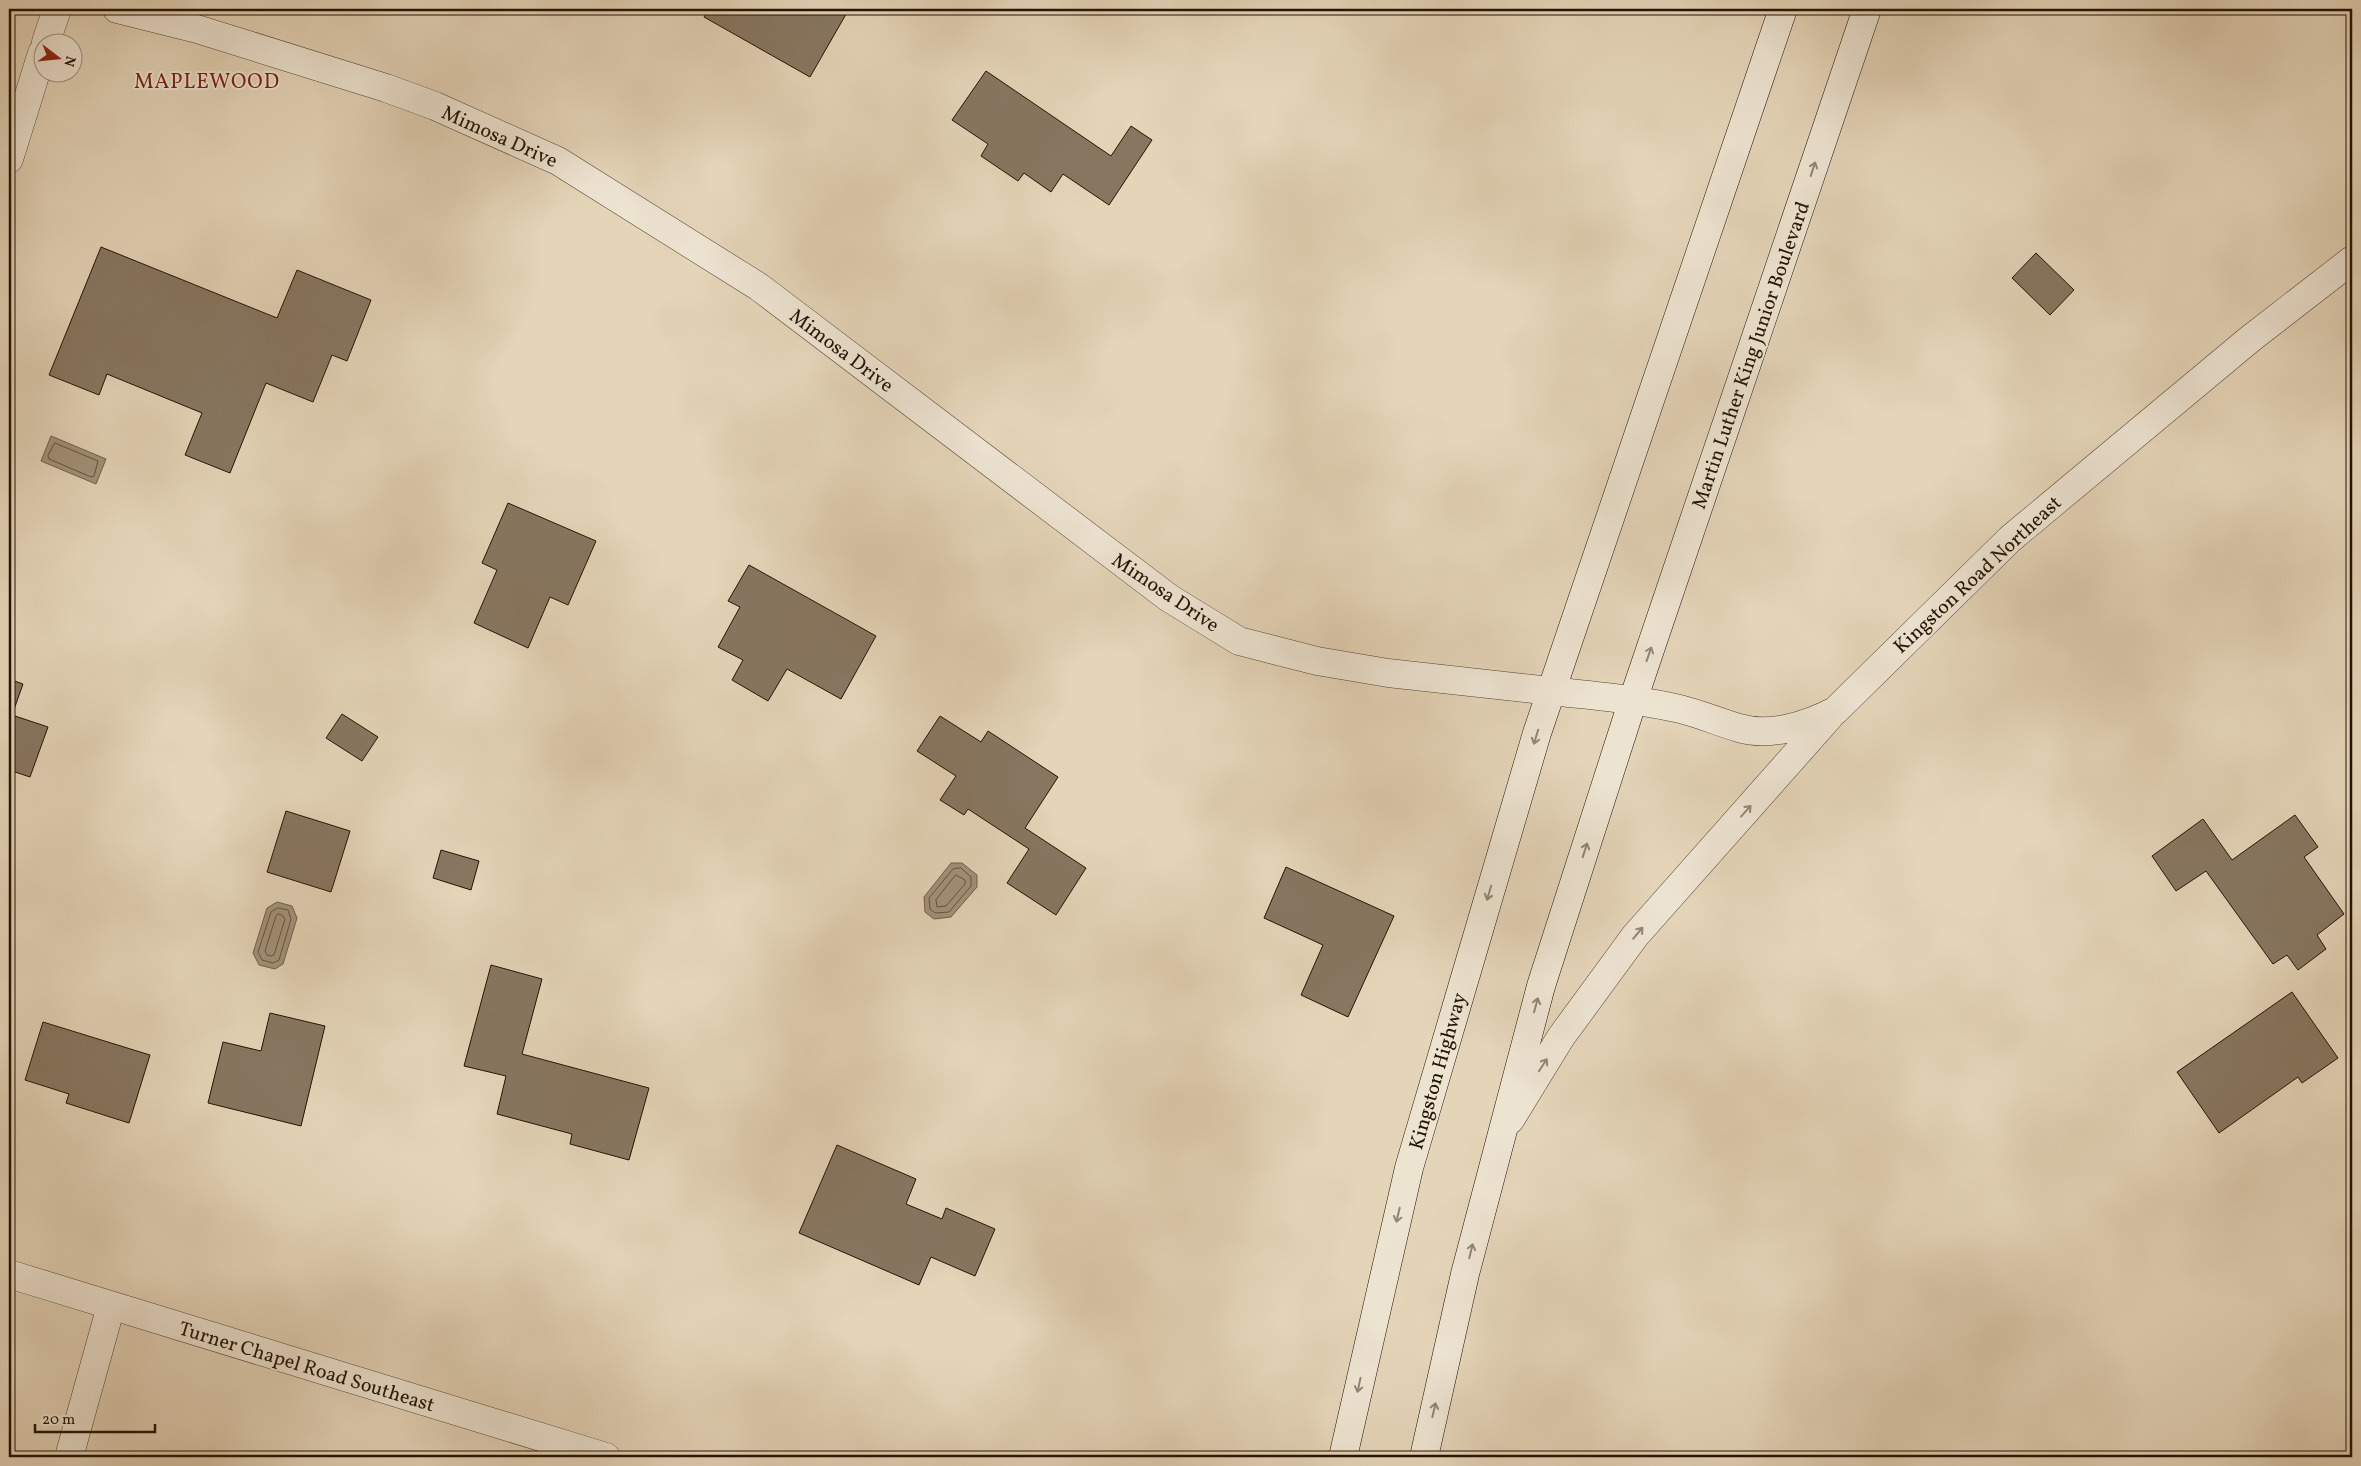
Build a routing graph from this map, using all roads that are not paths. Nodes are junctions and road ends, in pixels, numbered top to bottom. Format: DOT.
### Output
graph roads {
  1 [pos="57,9"];
  2 [pos="117,9"];
  3 [pos="1783,9"];
  4 [pos="1867,9"];
  5 [pos="49,32"];
  6 [pos="33,82"];
  7 [pos="9,159"];
  8 [pos="2352,260"];
  9 [pos="1551,691"];
  10 [pos="1633,700"];
  11 [pos="1834,711"];
  12 [pos="1500,1137"];
  13 [pos="9,1274"];
  14 [pos="112,1306"];
  15 [pos="69,1457"];
  16 [pos="606,1457"];
  17 [pos="1343,1457"];
  18 [pos="1424,1457"];
  1 -- 5 [label="street"];
  2 -- 9 [label="street, Mimosa Drive"];
  3 -- 9 [label="street"];
  10 -- 4 [label="street, Martin Luther King Junior Boulevard, one-way"];
  6 -- 7 [label="street"];
  8 -- 11 [label="street, Kingston Road Northeast"];
  9 -- 10 [label="street, Kingston Road Northeast"];
  9 -- 17 [label="street, Kingston Highway, one-way"];
  10 -- 11 [label="street, Kingston Road Northeast"];
  12 -- 10 [label="street, one-way"];
  12 -- 11 [label="street, one-way"];
  18 -- 12 [label="street, one-way"];
  13 -- 14 [label="street, Turner Chapel Road Southeast"];
  14 -- 15 [label="street"];
  14 -- 16 [label="street, Turner Chapel Road Southeast"];
}
